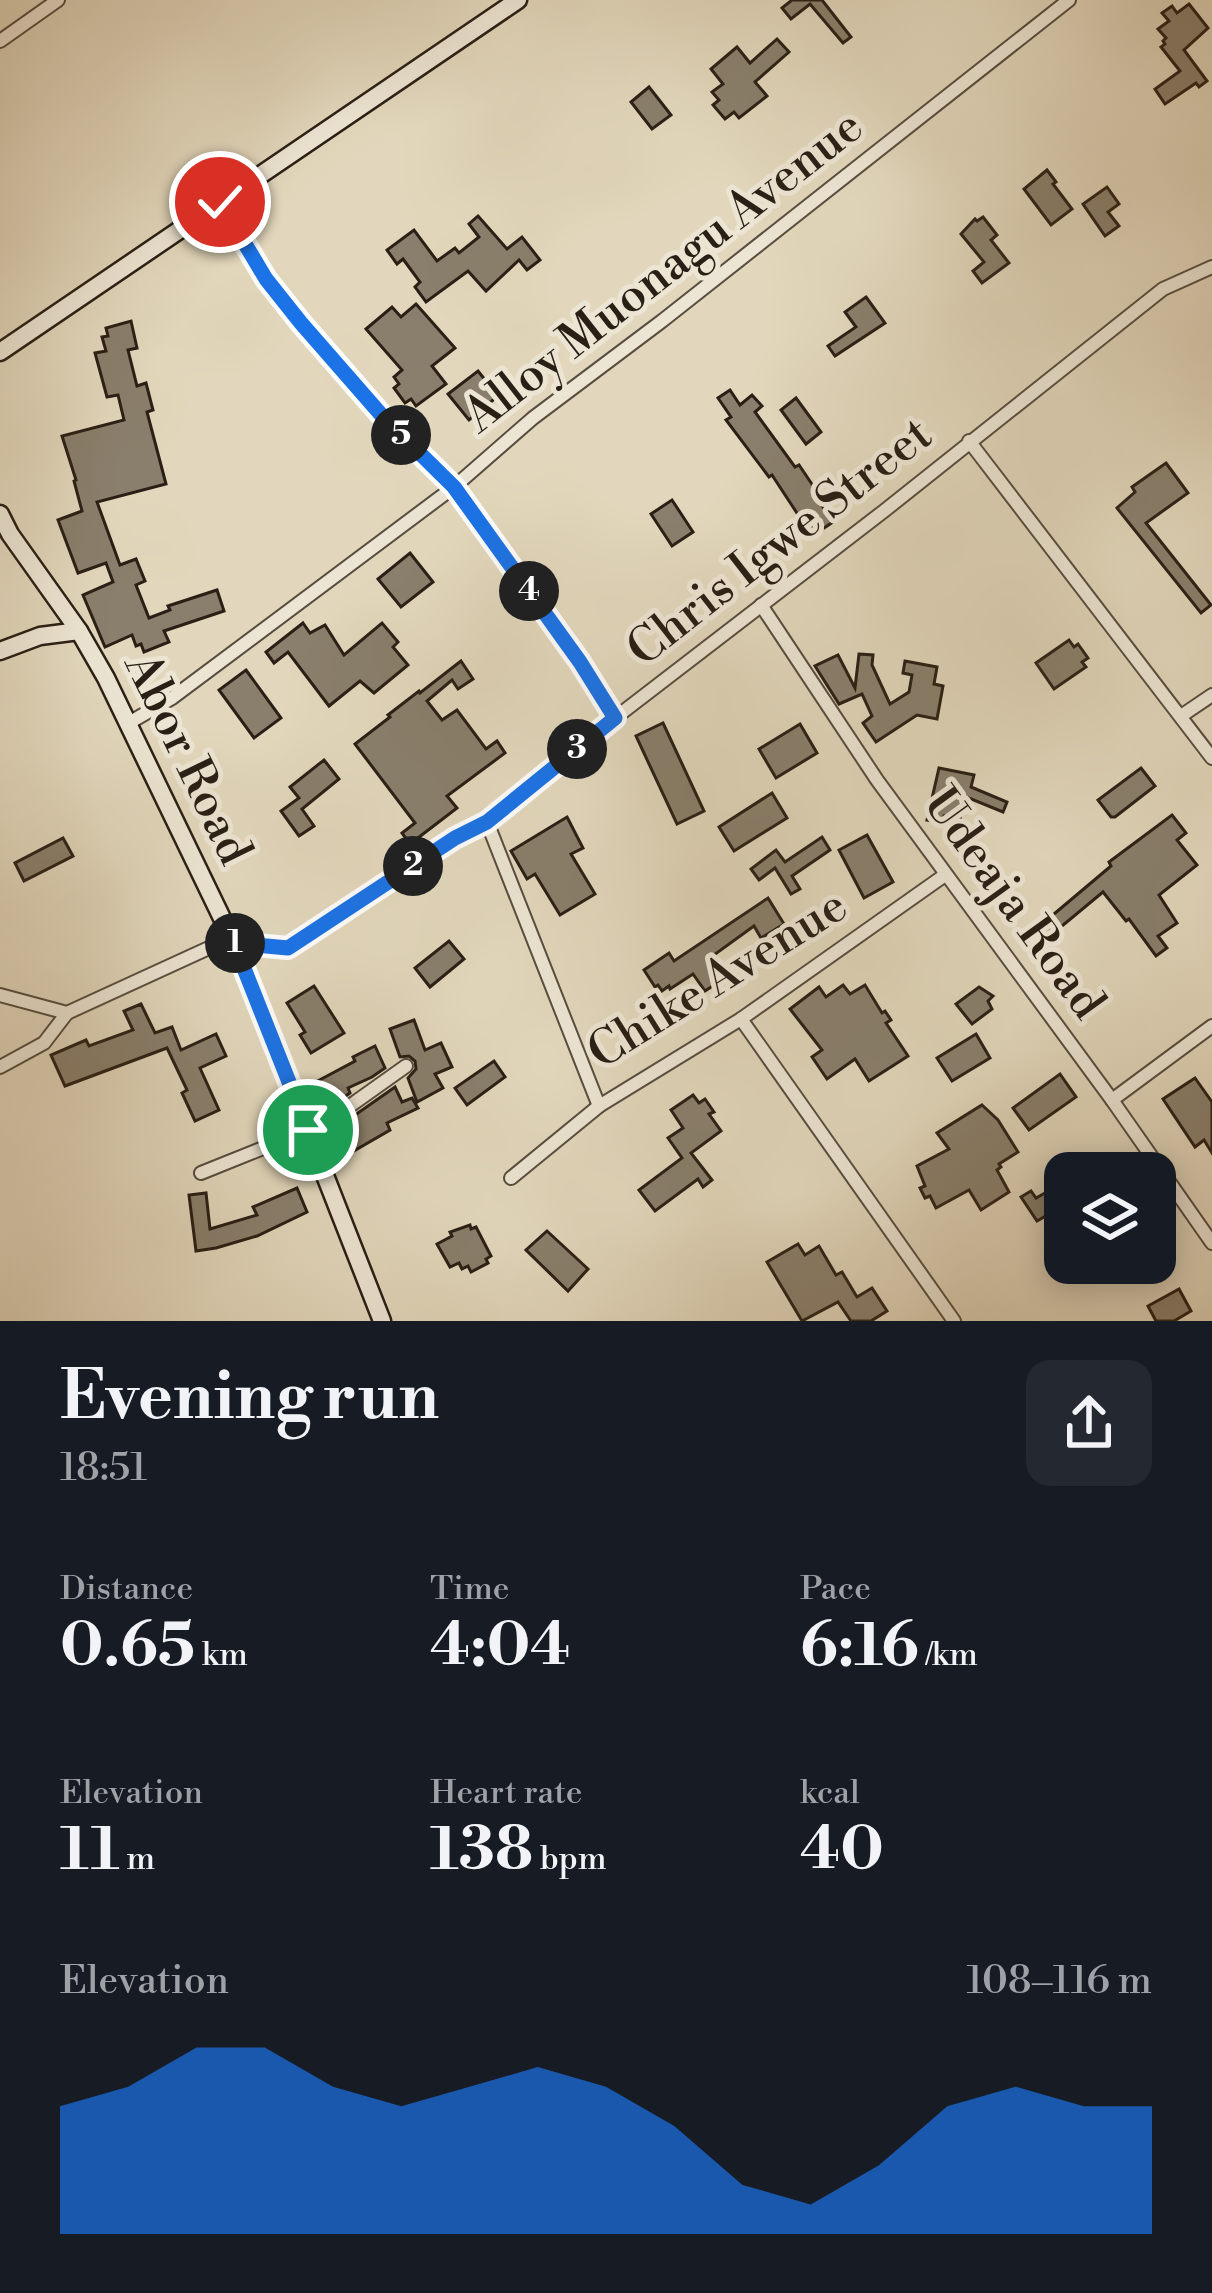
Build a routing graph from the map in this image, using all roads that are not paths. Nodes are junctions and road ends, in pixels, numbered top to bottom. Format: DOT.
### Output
graph roads {
  1 [pos="58,0"];
  2 [pos="518,0"];
  3 [pos="1069,0"];
  4 [pos="0,41"];
  5 [pos="220,202"];
  6 [pos="1212,267"];
  7 [pos="0,352"];
  8 [pos="969,441"];
  9 [pos="454,487"];
  10 [pos="0,514"];
  11 [pos="760,605"];
  12 [pos="79,631"];
  13 [pos="0,651"];
  14 [pos="1212,695"];
  15 [pos="1181,716"];
  16 [pos="615,718"];
  17 [pos="127,724"];
  18 [pos="1212,758"];
  19 [pos="487,822"];
  20 [pos="945,875"];
  21 [pos="234,943"];
  22 [pos="0,995"];
  23 [pos="67,1013"];
  24 [pos="741,1018"];
  25 [pos="1212,1025"];
  26 [pos="406,1066"];
  27 [pos="0,1067"];
  28 [pos="1112,1100"];
  29 [pos="599,1106"];
  30 [pos="308,1132"];
  31 [pos="201,1173"];
  32 [pos="511,1178"];
  33 [pos="1212,1243"];
  34 [pos="382,1321"];
  35 [pos="954,1321"];
  1 -- 4 [label="street"];
  2 -- 5 [label="street"];
  3 -- 9 [label="street, Alloy Muonagu Avenue"];
  5 -- 7 [label="street"];
  5 -- 9 [label="street"];
  6 -- 8 [label="street, Chris Igwe Street"];
  8 -- 11 [label="street, Chris Igwe Street"];
  8 -- 15 [label="street"];
  9 -- 16 [label="street"];
  9 -- 17 [label="street, Alloy Muonagu Avenue"];
  10 -- 12 [label="street, Abor Road"];
  11 -- 16 [label="street, Chris Igwe Street"];
  11 -- 20 [label="street, Udeaja Road"];
  12 -- 13 [label="street"];
  12 -- 17 [label="street, Abor Road"];
  14 -- 15 [label="street"];
  15 -- 18 [label="street"];
  16 -- 19 [label="street, Chris Igwe Street"];
  17 -- 21 [label="street, Abor Road"];
  19 -- 21 [label="street, Chris Igwe Street"];
  19 -- 29 [label="street, Chike Avenue"];
  20 -- 24 [label="street, Chike Avenue"];
  20 -- 28 [label="street, Udeaja Road"];
  21 -- 23 [label="street, Chris Igwe Street"];
  21 -- 30 [label="street, Abor Road"];
  22 -- 23 [label="street"];
  23 -- 27 [label="street, Chris Igwe Street"];
  24 -- 29 [label="street, Chike Avenue"];
  24 -- 35 [label="street"];
  25 -- 28 [label="street"];
  26 -- 30 [label="street"];
  28 -- 33 [label="street, Udeaja Road"];
  29 -- 32 [label="street"];
  30 -- 31 [label="street"];
  30 -- 34 [label="street, Abor Road"];
}
